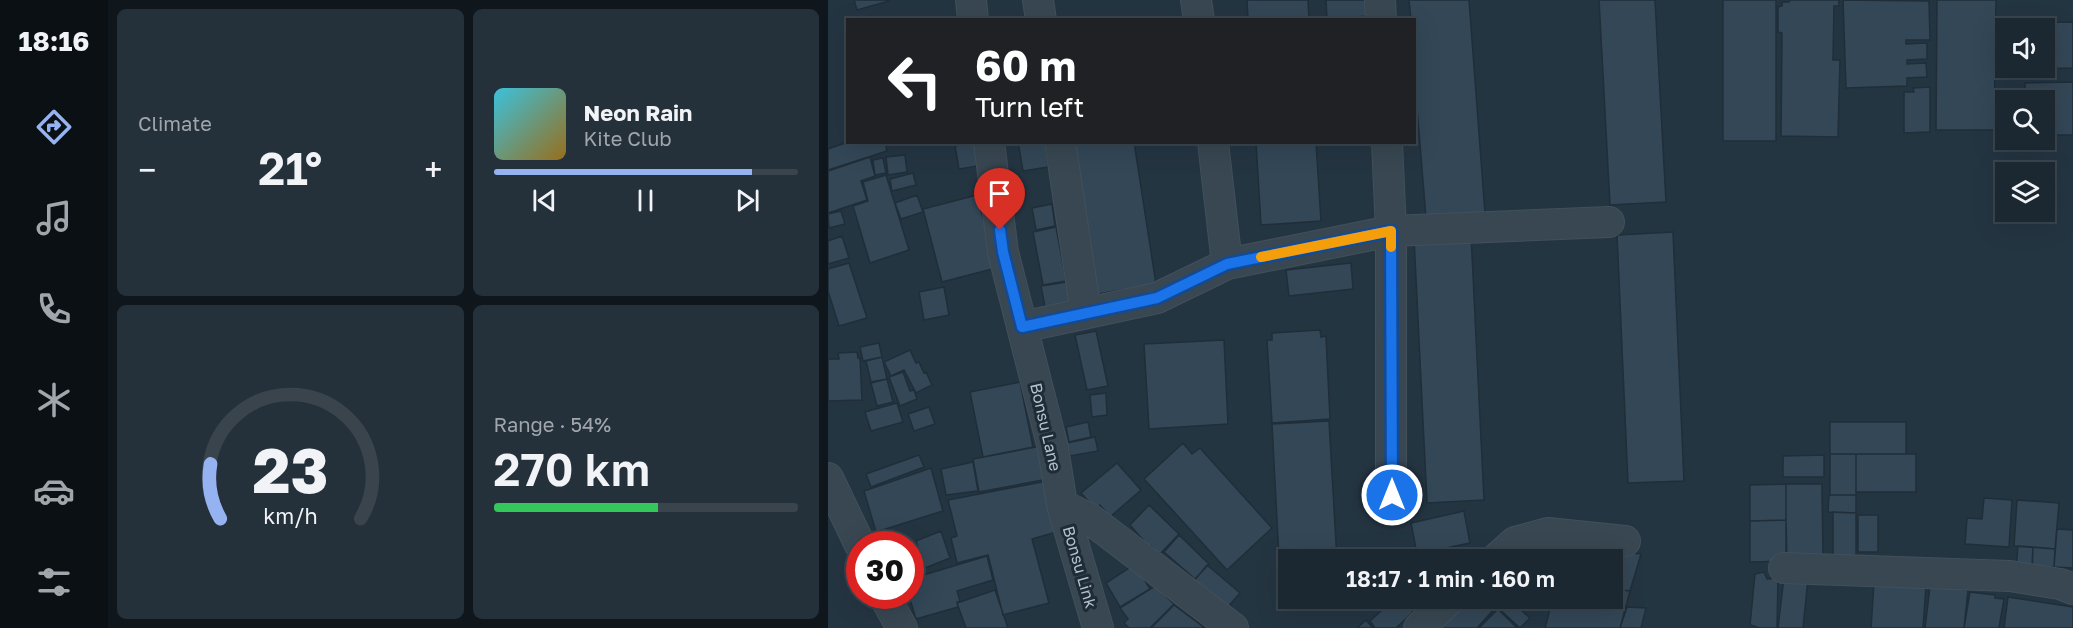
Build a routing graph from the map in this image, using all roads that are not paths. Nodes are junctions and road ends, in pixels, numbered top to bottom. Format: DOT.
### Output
graph roads {
  1 [pos="971,0"];
  2 [pos="1038,0"];
  3 [pos="1196,0"];
  4 [pos="1380,0"];
  5 [pos="974,18"];
  6 [pos="1041,18"];
  7 [pos="1199,18"];
  8 [pos="1381,18"];
  9 [pos="989,144"];
  10 [pos="1060,144"];
  11 [pos="1213,144"];
  12 [pos="1387,144"];
  13 [pos="1609,222"];
  14 [pos="1391,231"];
  15 [pos="1227,264"];
  16 [pos="1086,313"];
  17 [pos="1022,327"];
  18 [pos="828,478"];
  19 [pos="1392,495"];
  20 [pos="1062,505"];
  21 [pos="853,531"];
  22 [pos="1625,541"];
  23 [pos="1507,549"];
  24 [pos="1784,568"];
  25 [pos="2073,589"];
  26 [pos="891,609"];
  27 [pos="1439,609"];
  28 [pos="902,628"];
  29 [pos="1098,628"];
  30 [pos="1233,628"];
  31 [pos="1419,628"];
  1 -- 5 [label="street"];
  2 -- 6 [label="street"];
  3 -- 7 [label="street"];
  4 -- 8 [label="street"];
  9 -- 17 [label="street, Bonsu Lane"];
  10 -- 16 [label="street"];
  11 -- 15 [label="street"];
  12 -- 14 [label="street"];
  13 -- 14 [label="street"];
  14 -- 15 [label="street"];
  14 -- 19 [label="street"];
  15 -- 16 [label="street"];
  16 -- 17 [label="street"];
  17 -- 20 [label="street, Bonsu Lane"];
  18 -- 21 [label="street"];
  20 -- 29 [label="street, Bonsu Link"];
  20 -- 30 [label="street"];
  22 -- 23 [label="street"];
  24 -- 25 [label="street"];
  26 -- 28 [label="street"];
  27 -- 31 [label="street"];
}
